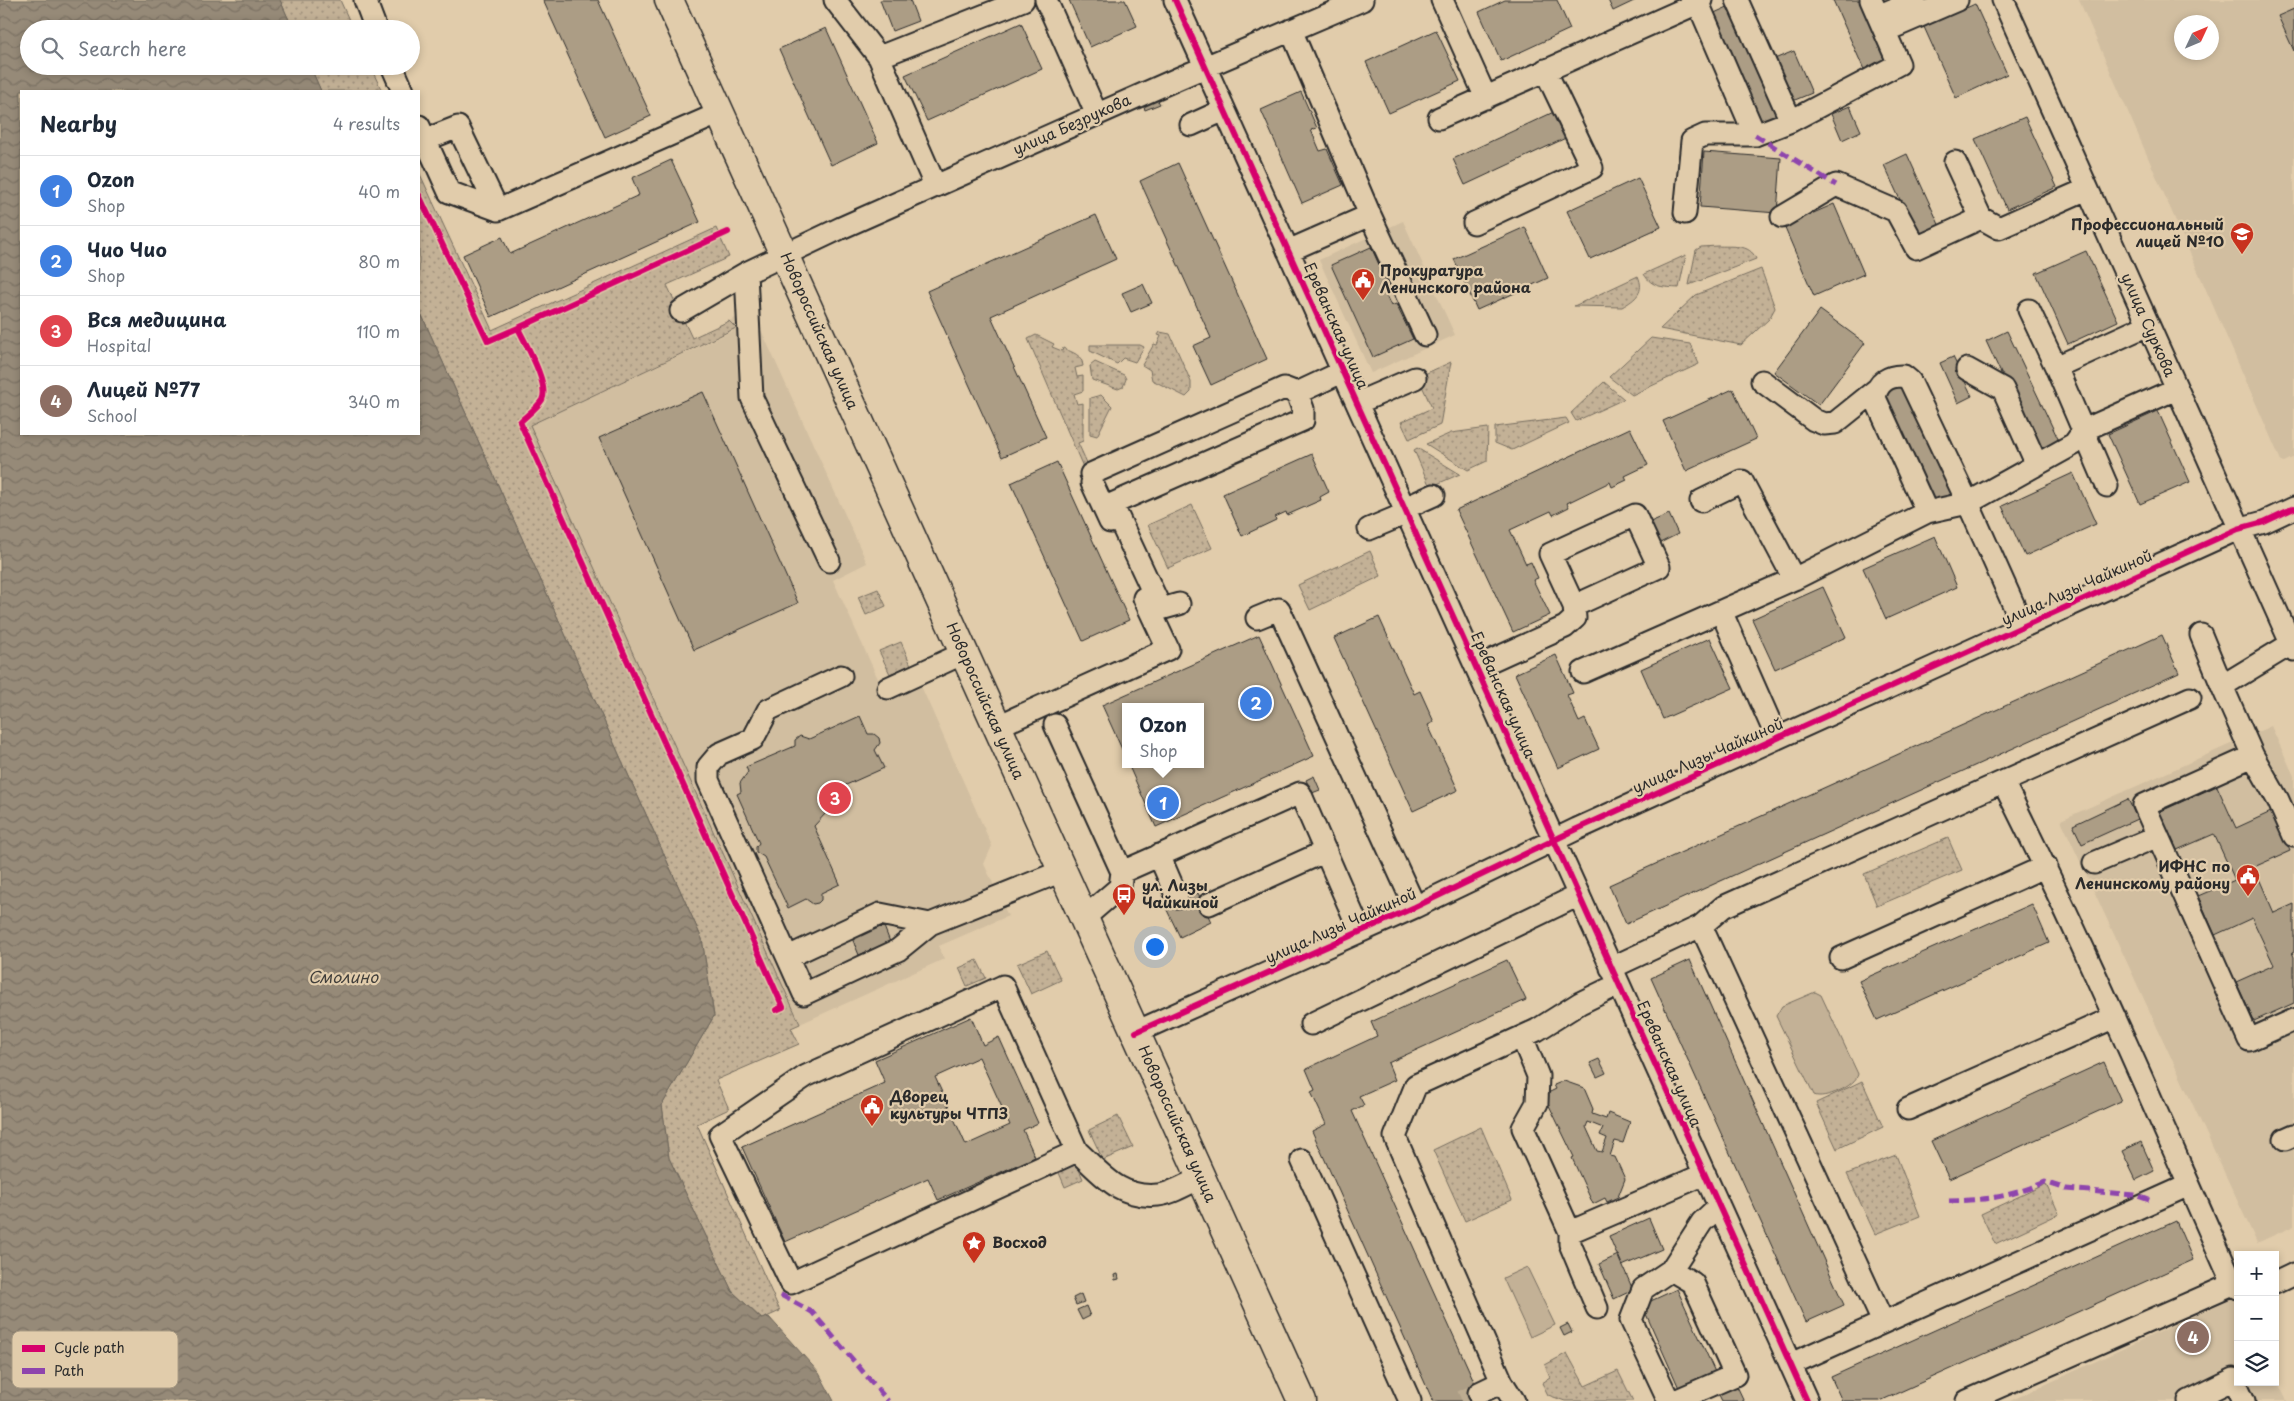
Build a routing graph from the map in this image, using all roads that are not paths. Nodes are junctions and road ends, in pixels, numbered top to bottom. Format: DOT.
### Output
graph roads {
  1 [pos="365,0"];
  2 [pos="669,0"];
  3 [pos="835,0"];
  4 [pos="1023,0"];
  5 [pos="1046,0"];
  6 [pos="1175,0"];
  7 [pos="1362,0"];
  8 [pos="1442,0"];
  9 [pos="1737,0"];
  10 [pos="1915,0"];
  11 [pos="1957,0"];
  12 [pos="2003,0"];
  13 [pos="1700,2"];
  14 [pos="1878,16"];
  15 [pos="373,20"];
  16 [pos="1291,30"];
  17 [pos="879,57"];
  18 [pos="1205,67"];
  19 [pos="1545,70"];
  20 [pos="396,75"];
  21 [pos="403,90"];
  22 [pos="1486,98"];
  23 [pos="1224,110"];
  24 [pos="720,113"];
  25 [pos="1097,115"];
  26 [pos="1439,118"];
  27 [pos="1791,122"];
  28 [pos="1191,125"];
  29 [pos="422,133"];
  30 [pos="1755,135"];
  31 [pos="1955,162"];
  32 [pos="935,185"];
  33 [pos="2087,189"];
  34 [pos="498,210"];
  35 [pos="1685,213"];
  36 [pos="1370,215"];
  37 [pos="1782,217"];
  38 [pos="1981,218"];
  39 [pos="1474,223"];
  40 [pos="1288,251"];
  41 [pos="784,255"];
  42 [pos="746,273"];
  43 [pos="2029,310"];
  44 [pos="681,311"];
  45 [pos="2148,325"];
  46 [pos="1425,335"];
  47 [pos="2056,367"];
  48 [pos="1967,369"];
  49 [pos="1342,372"];
  50 [pos="1415,378"];
  51 [pos="1762,381"];
  52 [pos="2176,389"];
  53 [pos="1876,390"];
  54 [pos="1297,393"];
  55 [pos="1357,403"];
  56 [pos="2084,430"];
  57 [pos="2037,465"];
  58 [pos="2107,486"];
  59 [pos="1434,495"];
  60 [pos="1701,501"];
  61 [pos="1968,503"];
  62 [pos="2294,508"];
  63 [pos="1406,511"];
  64 [pos="1927,512"];
  65 [pos="1370,529"];
  66 [pos="2238,529"];
  67 [pos="829,561"];
  68 [pos="1794,579"];
  69 [pos="1179,604"];
  70 [pos="1574,606"];
  71 [pos="1721,611"];
  72 [pos="1257,618"];
  73 [pos="2023,626"];
  74 [pos="2201,635"];
  75 [pos="2292,647"];
  76 [pos="964,653"];
  77 [pos="1477,667"];
  78 [pos="1583,672"];
  79 [pos="841,676"];
  80 [pos="2222,686"];
  81 [pos="888,688"];
  82 [pos="2190,698"];
  83 [pos="1055,725"];
  84 [pos="996,726"];
  85 [pos="1777,738"];
  86 [pos="2253,756"];
  87 [pos="2003,782"];
  88 [pos="2158,836"];
  89 [pos="2294,836"];
  90 [pos="1554,841"];
  91 [pos="1326,852"];
  92 [pos="1159,855"];
  93 [pos="2094,863"];
  94 [pos="2046,866"];
  95 [pos="1062,870"];
  96 [pos="1122,872"];
  97 [pos="1579,895"];
  98 [pos="1177,897"];
  99 [pos="1209,904"];
  100 [pos="1415,907"];
  101 [pos="1084,918"];
  102 [pos="930,924"];
  103 [pos="1701,926"];
  104 [pos="1360,931"];
  105 [pos="788,957"];
  106 [pos="1841,958"];
  107 [pos="1615,976"];
  108 [pos="2115,1017"];
  109 [pos="2294,1020"];
  110 [pos="1311,1024"];
  111 [pos="1136,1032"];
  112 [pos="1522,1037"];
  113 [pos="1908,1109"];
  114 [pos="1077,1151"];
  115 [pos="1302,1160"];
  116 [pos="1705,1174"];
  117 [pos="1201,1178"];
  118 [pos="2189,1185"];
  119 [pos="1719,1206"];
  120 [pos="1570,1232"];
  121 [pos="1671,1270"];
  122 [pos="2294,1274"];
  123 [pos="2279,1281"];
  124 [pos="2234,1284"];
  125 [pos="2234,1286"];
  126 [pos="1597,1308"];
  127 [pos="1884,1322"];
  128 [pos="1791,1364"];
  129 [pos="1502,1382"];
  130 [pos="1479,1393"];
  131 [pos="1970,1400"];
  132 [pos="1302,1401"];
  133 [pos="1410,1401"];
  134 [pos="1514,1401"];
  135 [pos="1669,1401"];
  136 [pos="1675,1401"];
  137 [pos="1807,1401"];
  138 [pos="2189,1401"];
  139 [pos="2244,1401"];
  1 -- 15 [label="street"];
  2 -- 24 [label="main road, Новороссийская улица"];
  3 -- 17 [label="street"];
  4 -- 17 [label="street"];
  5 -- 25 [label="street"];
  6 -- 18 [label="street, Ереванская улица"];
  7 -- 16 [label="street, улица Безрукова"];
  8 -- 22 [label="street"];
  9 -- 27 [label="street"];
  10 -- 14 [label="street"];
  11 -- 14 [label="street"];
  12 -- 33 [label="street, улица Суркова"];
  13 -- 19 [label="street"];
  13 -- 30 [label="street"];
  14 -- 27 [label="street"];
  16 -- 18 [label="street, улица Безрукова"];
  16 -- 36 [label="street"];
  17 -- 32 [label="street"];
  18 -- 23 [label="street, Ереванская улица"];
  18 -- 25 [label="street, улица Безрукова"];
  19 -- 22 [label="street"];
  19 -- 39 [label="street"];
  20 -- 21 [label="street"];
  22 -- 26 [label="street"];
  23 -- 28 [label="street"];
  23 -- 40 [label="street, Ереванская улица"];
  24 -- 34 [label="street"];
  24 -- 41 [label="main road, Новороссийская улица"];
  25 -- 32 [label="street, улица Безрукова"];
  27 -- 30 [label="street"];
  29 -- 34 [label="street"];
  29 -- 34 [label="street"];
  30 -- 35 [label="street"];
  31 -- 38 [label="street"];
  32 -- 41 [label="street, улица Безрукова"];
  33 -- 38 [label="street"];
  33 -- 45 [label="street, улица Суркова"];
  36 -- 40 [label="street"];
  36 -- 46 [label="street"];
  37 -- 38 [label="street"];
  40 -- 49 [label="street, Ереванская улица"];
  41 -- 42 [label="street, улица Безрукова"];
  41 -- 76 [label="main road, Новороссийская улица"];
  42 -- 44 [label="street, улица Безрукова"];
  42 -- 67 [label="street"];
  43 -- 47 [label="street"];
  45 -- 47 [label="street"];
  45 -- 52 [label="street, улица Суркова"];
  47 -- 56 [label="street"];
  48 -- 57 [label="street"];
  49 -- 54 [label="street"];
  49 -- 55 [label="street, Ереванская улица"];
  50 -- 55 [label="street"];
  51 -- 53 [label="street"];
  52 -- 56 [label="street"];
  52 -- 66 [label="street, улица Суркова"];
  53 -- 61 [label="street"];
  53 -- 64 [label="street"];
  54 -- 69 [label="street"];
  54 -- 84 [label="street"];
  55 -- 63 [label="street, Ереванская улица"];
  56 -- 57 [label="street"];
  56 -- 58 [label="street"];
  57 -- 61 [label="street"];
  59 -- 63 [label="street"];
  60 -- 68 [label="street"];
  61 -- 64 [label="street"];
  61 -- 73 [label="street"];
  62 -- 66 [label="street, улица Лизы Чайкиной"];
  63 -- 65 [label="street"];
  63 -- 77 [label="street, Ереванская улица"];
  64 -- 68 [label="street"];
  66 -- 73 [label="street, улица Лизы Чайкиной"];
  66 -- 75 [label="street, улица Суркова"];
  68 -- 71 [label="street"];
  70 -- 70 [label="street"];
  70 -- 77 [label="street"];
  71 -- 78 [label="street"];
  71 -- 85 [label="street"];
  72 -- 100 [label="street"];
  73 -- 85 [label="street, улица Лизы Чайкиной"];
  74 -- 80 [label="street"];
  75 -- 80 [label="street"];
  76 -- 81 [label="street"];
  76 -- 84 [label="main road, Новороссийская улица"];
  77 -- 90 [label="street, Ереванская улица"];
  79 -- 105 [label="street"];
  80 -- 86 [label="street"];
  82 -- 87 [label="street"];
  83 -- 96 [label="street"];
  84 -- 95 [label="main road, Новороссийская улица"];
  85 -- 90 [label="street, улица Лизы Чайкиной"];
  86 -- 88 [label="street"];
  86 -- 89 [label="street"];
  87 -- 94 [label="street"];
  87 -- 103 [label="street"];
  88 -- 93 [label="street"];
  88 -- 109 [label="street"];
  90 -- 97 [label="street, Ереванская улица"];
  90 -- 100 [label="street, улица Лизы Чайкиной"];
  91 -- 92 [label="street"];
  91 -- 99 [label="street"];
  91 -- 104 [label="street"];
  92 -- 96 [label="street"];
  92 -- 98 [label="street"];
  94 -- 106 [label="street"];
  94 -- 108 [label="street"];
  95 -- 101 [label="main road, Новороссийская улица"];
  95 -- 102 [label="street"];
  96 -- 101 [label="street"];
  97 -- 107 [label="street, Ереванская улица"];
  97 -- 110 [label="street"];
  100 -- 104 [label="street, улица Лизы Чайкиной"];
  101 -- 111 [label="main road, Новороссийская улица"];
  102 -- 105 [label="street"];
  102 -- 105 [label="street"];
  103 -- 107 [label="street"];
  103 -- 127 [label="street"];
  104 -- 111 [label="street, улица Лизы Чайкиной"];
  107 -- 112 [label="street"];
  107 -- 116 [label="street, Ереванская улица"];
  108 -- 113 [label="street"];
  108 -- 118 [label="street"];
  111 -- 117 [label="main road, Новороссийская улица"];
  112 -- 120 [label="street"];
  112 -- 129 [label="street"];
  114 -- 114 [label="street"];
  114 -- 117 [label="street"];
  115 -- 133 [label="street"];
  116 -- 119 [label="street, Ереванская улица"];
  116 -- 120 [label="street"];
  117 -- 132 [label="main road, Новороссийская улица"];
  118 -- 124 [label="street"];
  118 -- 127 [label="street"];
  119 -- 121 [label="street"];
  119 -- 128 [label="street, Ереванская улица"];
  120 -- 126 [label="street"];
  121 -- 135 [label="street"];
  121 -- 136 [label="street"];
  122 -- 123 [label="street"];
  125 -- 131 [label="street"];
  127 -- 128 [label="street"];
  128 -- 137 [label="street, Ереванская улица"];
  129 -- 130 [label="street"];
  129 -- 134 [label="street"];
  138 -- 139 [label="street"];
}
